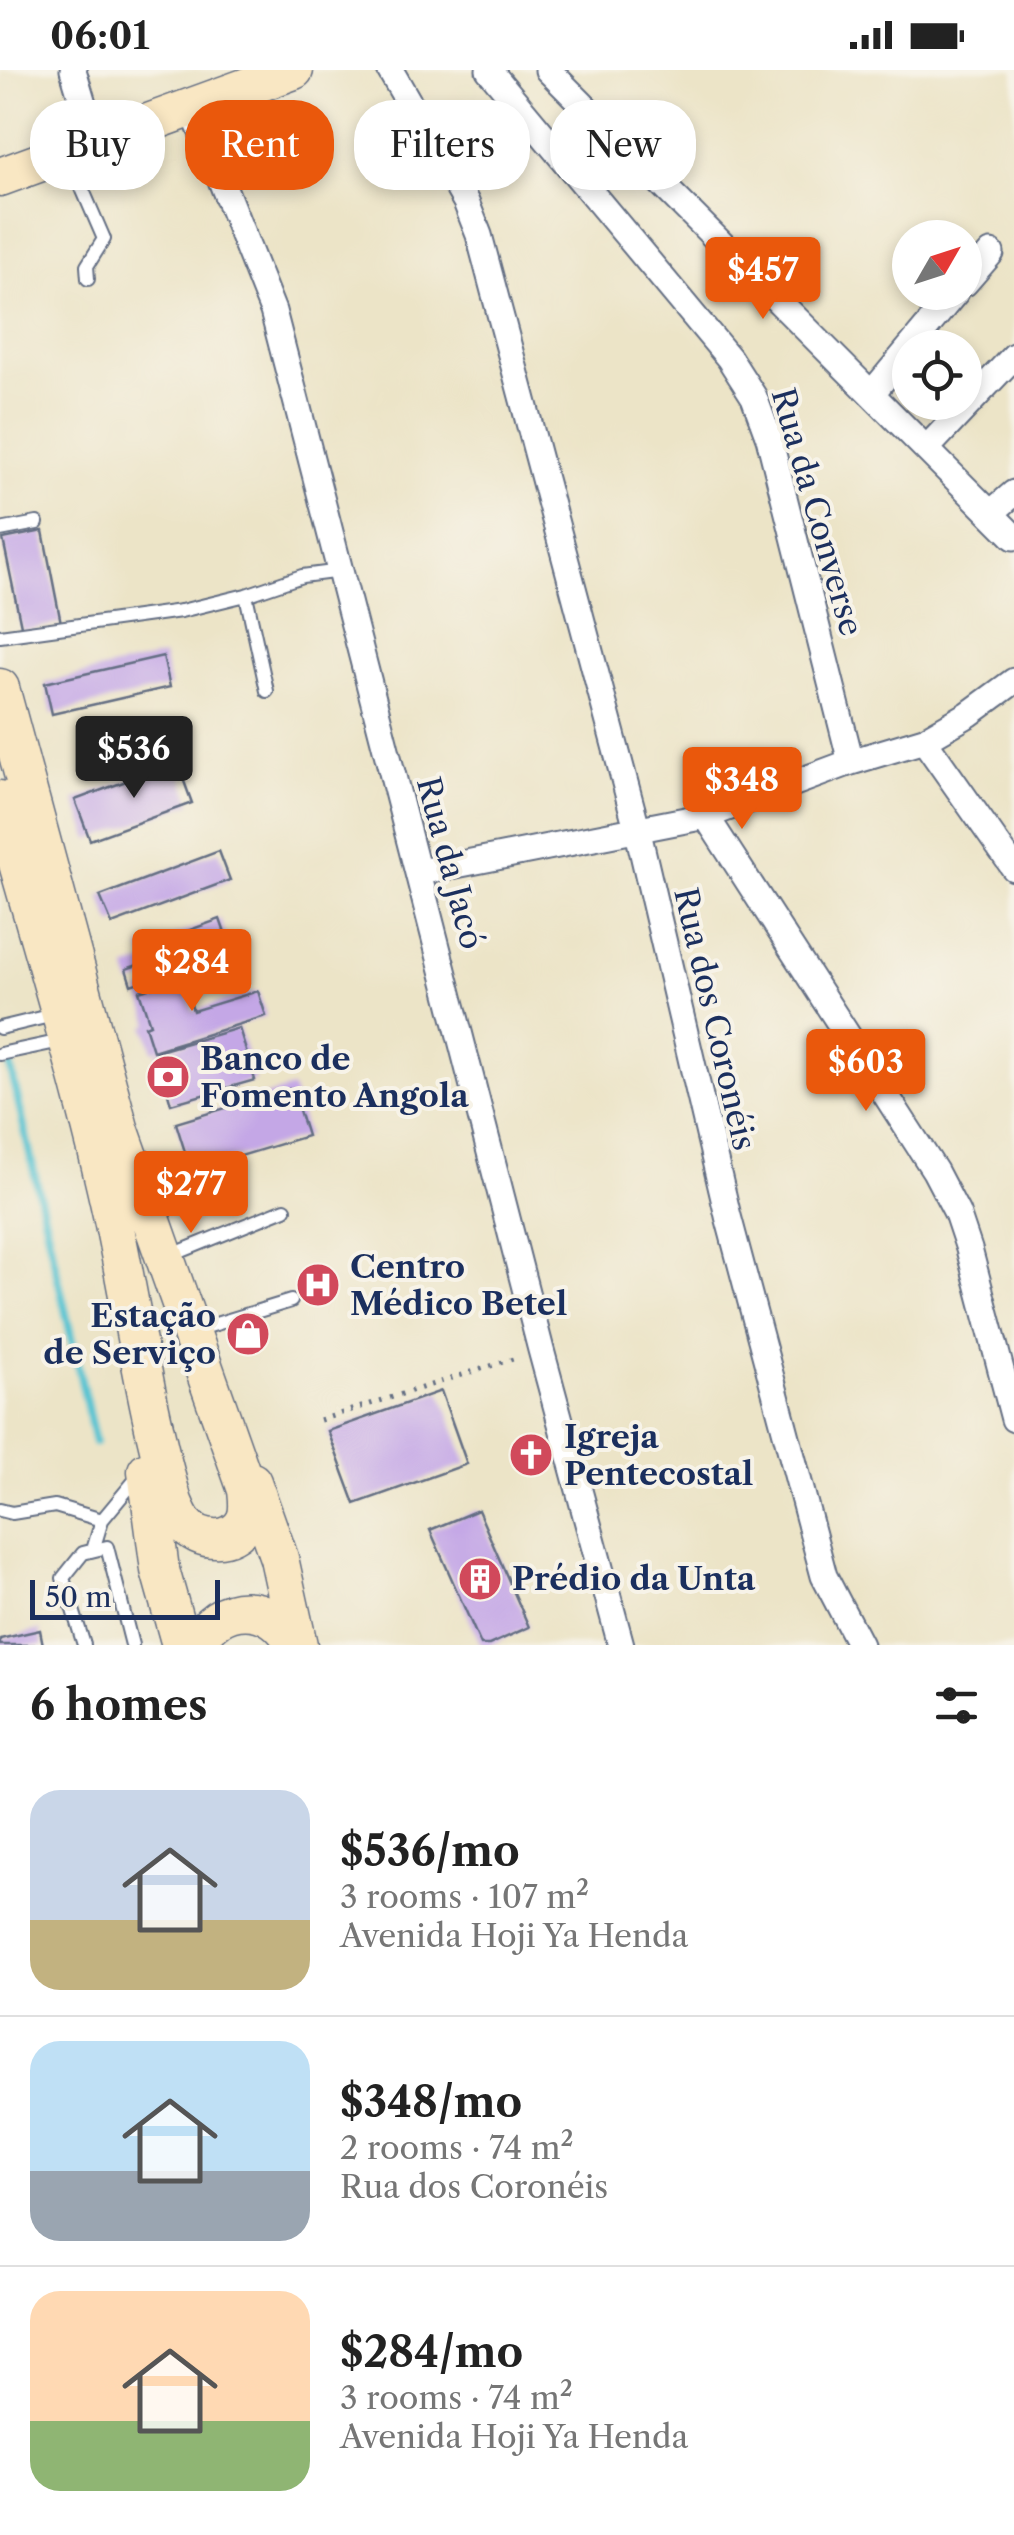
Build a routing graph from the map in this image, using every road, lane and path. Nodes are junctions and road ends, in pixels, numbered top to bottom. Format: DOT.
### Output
graph roads {
  1 [pos="73,70"];
  2 [pos="294,70"];
  3 [pos="390,70"];
  4 [pos="488,70"];
  5 [pos="548,70"];
  6 [pos="76,100"];
  7 [pos="206,100"];
  8 [pos="30,165"];
  9 [pos="0,176"];
  10 [pos="91,190"];
  11 [pos="225,190"];
  12 [pos="991,253"];
  13 [pos="982,263"];
  14 [pos="88,279"];
  15 [pos="941,310"];
  16 [pos="1014,356"];
  17 [pos="872,393"];
  18 [pos="927,448"];
  19 [pos="1014,492"];
  20 [pos="991,514"];
  21 [pos="37,523"];
  22 [pos="0,530"];
  23 [pos="1014,537"];
  24 [pos="341,571"];
  25 [pos="246,595"];
  26 [pos="0,636"];
  27 [pos="1014,681"];
  28 [pos="0,688"];
  29 [pos="267,691"];
  30 [pos="924,740"];
  31 [pos="851,762"];
  32 [pos="0,800"];
  33 [pos="706,816"];
  34 [pos="637,828"];
  35 [pos="1014,868"];
  36 [pos="420,872"];
  37 [pos="64,1027"];
  38 [pos="0,1028"];
  39 [pos="0,1054"];
  40 [pos="285,1209"];
  41 [pos="164,1258"];
  42 [pos="292,1301"];
  43 [pos="197,1348"];
  44 [pos="541,1350"];
  45 [pos="137,1352"];
  46 [pos="320,1420"];
  47 [pos="1014,1420"];
  48 [pos="146,1467"];
  49 [pos="0,1510"];
  50 [pos="102,1520"];
  51 [pos="93,1550"];
  52 [pos="84,1645"];
  53 [pos="132,1645"];
  54 [pos="181,1645"];
  55 [pos="197,1645"];
  56 [pos="296,1645"];
  57 [pos="621,1645"];
  58 [pos="860,1645"];
  1 -- 6 [label="street"];
  2 -- 7 [label="main road"];
  3 -- 34 [label="street, Rua dos Coronéis"];
  4 -- 31 [label="street, Rua da Converse"];
  5 -- 17 [label="street"];
  8 -- 9 [label="main road"];
  10 -- 14 [label="lane"];
  11 -- 24 [label="street, Rua da Jacó"];
  12 -- 13 [label="street"];
  15 -- 17 [label="street"];
  16 -- 18 [label="street"];
  17 -- 18 [label="street"];
  18 -- 20 [label="street"];
  19 -- 20 [label="street"];
  20 -- 23 [label="street"];
  21 -- 22 [label="lane"];
  24 -- 25 [label="lane"];
  24 -- 36 [label="street, Rua da Jacó"];
  25 -- 26 [label="lane"];
  25 -- 29 [label="lane"];
  27 -- 30 [label="street"];
  28 -- 41 [label="main road"];
  30 -- 31 [label="street"];
  30 -- 35 [label="street"];
  31 -- 33 [label="street"];
  32 -- 37 [label="main road"];
  33 -- 34 [label="street"];
  33 -- 47 [label="street"];
  34 -- 36 [label="street"];
  34 -- 58 [label="street, Rua dos Coronéis"];
  36 -- 44 [label="street, Rua da Jacó"];
  37 -- 38 [label="lane"];
  37 -- 39 [label="lane"];
  37 -- 45 [label="main road"];
  40 -- 41 [label="lane"];
  41 -- 43 [label="main road"];
  42 -- 43 [label="lane"];
  43 -- 45 [label="main road"];
  43 -- 56 [label="main road"];
  44 -- 46 [label="path"];
  44 -- 57 [label="street, Rua da Jacó"];
  45 -- 48 [label="main road"];
  48 -- 50 [label="lane"];
  48 -- 54 [label="main road"];
  49 -- 50 [label="lane"];
  50 -- 51 [label="lane"];
  51 -- 52 [label="lane"];
  51 -- 53 [label="lane"];
  55 -- 56 [label="main road"];
}
